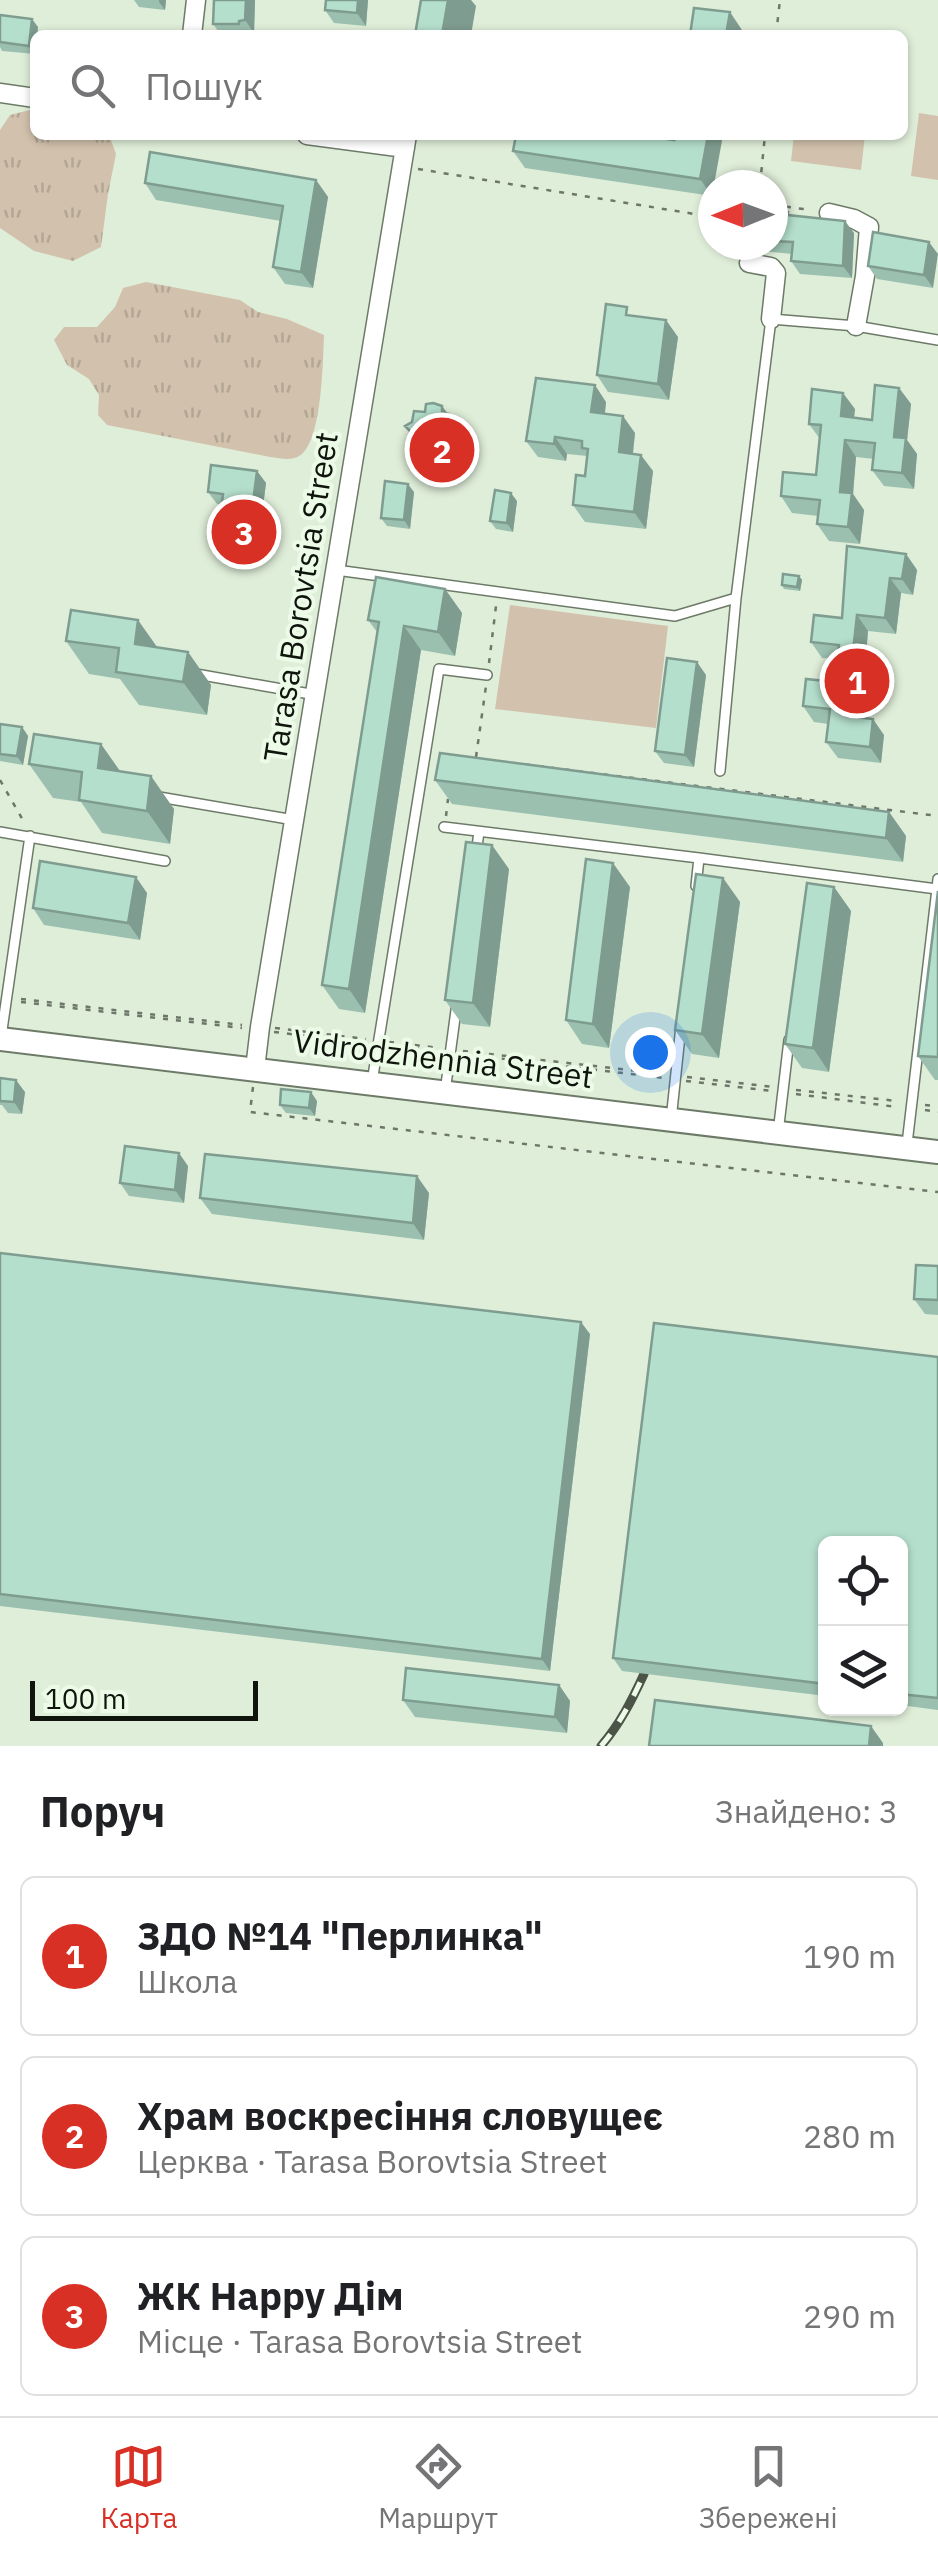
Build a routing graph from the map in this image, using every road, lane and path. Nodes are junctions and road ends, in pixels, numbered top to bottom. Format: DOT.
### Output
graph roads {
  1 [pos="196,0"];
  2 [pos="780,0"];
  3 [pos="193,30"];
  4 [pos="777,30"];
  5 [pos="0,92"];
  6 [pos="30,97"];
  7 [pos="339,140"];
  8 [pos="764,140"];
  9 [pos="404,150"];
  10 [pos="762,170"];
  11 [pos="788,207"];
  12 [pos="698,214"];
  13 [pos="829,214"];
  14 [pos="749,264"];
  15 [pos="771,319"];
  16 [pos="856,326"];
  17 [pos="938,340"];
  18 [pos="336,570"];
  19 [pos="736,598"];
  20 [pos="191,673"];
  21 [pos="487,676"];
  22 [pos="316,695"];
  23 [pos="465,757"];
  24 [pos="476,758"];
  25 [pos="513,763"];
  26 [pos="720,771"];
  27 [pos="0,780"];
  28 [pos="449,792"];
  29 [pos="149,796"];
  30 [pos="938,816"];
  31 [pos="294,820"];
  32 [pos="444,828"];
  33 [pos="0,832"];
  34 [pos="479,832"];
  35 [pos="30,836"];
  36 [pos="700,858"];
  37 [pos="165,861"];
  38 [pos="474,871"];
  39 [pos="938,879"];
  40 [pos="937,889"];
  41 [pos="695,898"];
  42 [pos="458,990"];
  43 [pos="7,999"];
  44 [pos="682,1016"];
  45 [pos="260,1028"];
  46 [pos="790,1034"];
  47 [pos="0,1039"];
  48 [pos="378,1042"];
  49 [pos="450,1051"];
  50 [pos="256,1069"];
  51 [pos="676,1078"];
  52 [pos="372,1085"];
  53 [pos="783,1090"];
  54 [pos="445,1094"];
  55 [pos="911,1106"];
  56 [pos="938,1109"];
  57 [pos="671,1120"];
  58 [pos="778,1133"];
  59 [pos="906,1148"];
  60 [pos="938,1152"];
  61 [pos="938,1192"];
  1 -- 3 [label="street"];
  2 -- 4 [label="path"];
  5 -- 6 [label="street"];
  7 -- 9 [label="street"];
  8 -- 10 [label="path"];
  9 -- 12 [label="path"];
  9 -- 18 [label="street, Tarasa Borovtsia Street"];
  11 -- 13 [label="path"];
  13 -- 16 [label="street"];
  14 -- 15 [label="street"];
  15 -- 16 [label="lane"];
  15 -- 19 [label="lane"];
  16 -- 17 [label="lane"];
  18 -- 19 [label="lane"];
  18 -- 22 [label="street, Tarasa Borovtsia Street"];
  19 -- 26 [label="lane"];
  20 -- 22 [label="lane"];
  21 -- 48 [label="lane"];
  22 -- 31 [label="street, Tarasa Borovtsia Street"];
  23 -- 24 [label="path"];
  25 -- 30 [label="path"];
  27 -- 35 [label="path"];
  28 -- 32 [label="path"];
  29 -- 31 [label="lane"];
  31 -- 45 [label="street, Tarasa Borovtsia Street"];
  32 -- 34 [label="lane"];
  33 -- 35 [label="lane"];
  34 -- 36 [label="lane"];
  34 -- 38 [label="lane"];
  35 -- 37 [label="lane"];
  35 -- 43 [label="lane"];
  36 -- 40 [label="lane"];
  36 -- 41 [label="lane"];
  39 -- 40 [label="lane"];
  40 -- 55 [label="lane"];
  42 -- 49 [label="lane"];
  43 -- 45 [label="path"];
  43 -- 47 [label="lane"];
  44 -- 51 [label="lane"];
  45 -- 48 [label="path"];
  45 -- 50 [label="street, Tarasa Borovtsia Street"];
  46 -- 53 [label="lane"];
  47 -- 50 [label="street, Vidrodzhennia Street"];
  48 -- 49 [label="path"];
  48 -- 52 [label="lane"];
  49 -- 51 [label="path"];
  49 -- 54 [label="lane"];
  50 -- 52 [label="street, Vidrodzhennia Street"];
  50 -- 61 [label="path"];
  51 -- 53 [label="path"];
  51 -- 57 [label="lane"];
  52 -- 54 [label="street, Vidrodzhennia Street"];
  53 -- 55 [label="path"];
  53 -- 58 [label="lane"];
  54 -- 57 [label="street, Vidrodzhennia Street"];
  55 -- 56 [label="path"];
  55 -- 59 [label="lane"];
  57 -- 58 [label="street, Vidrodzhennia Street"];
  58 -- 59 [label="street, Vidrodzhennia Street"];
  59 -- 60 [label="street, Vidrodzhennia Street"];
}
